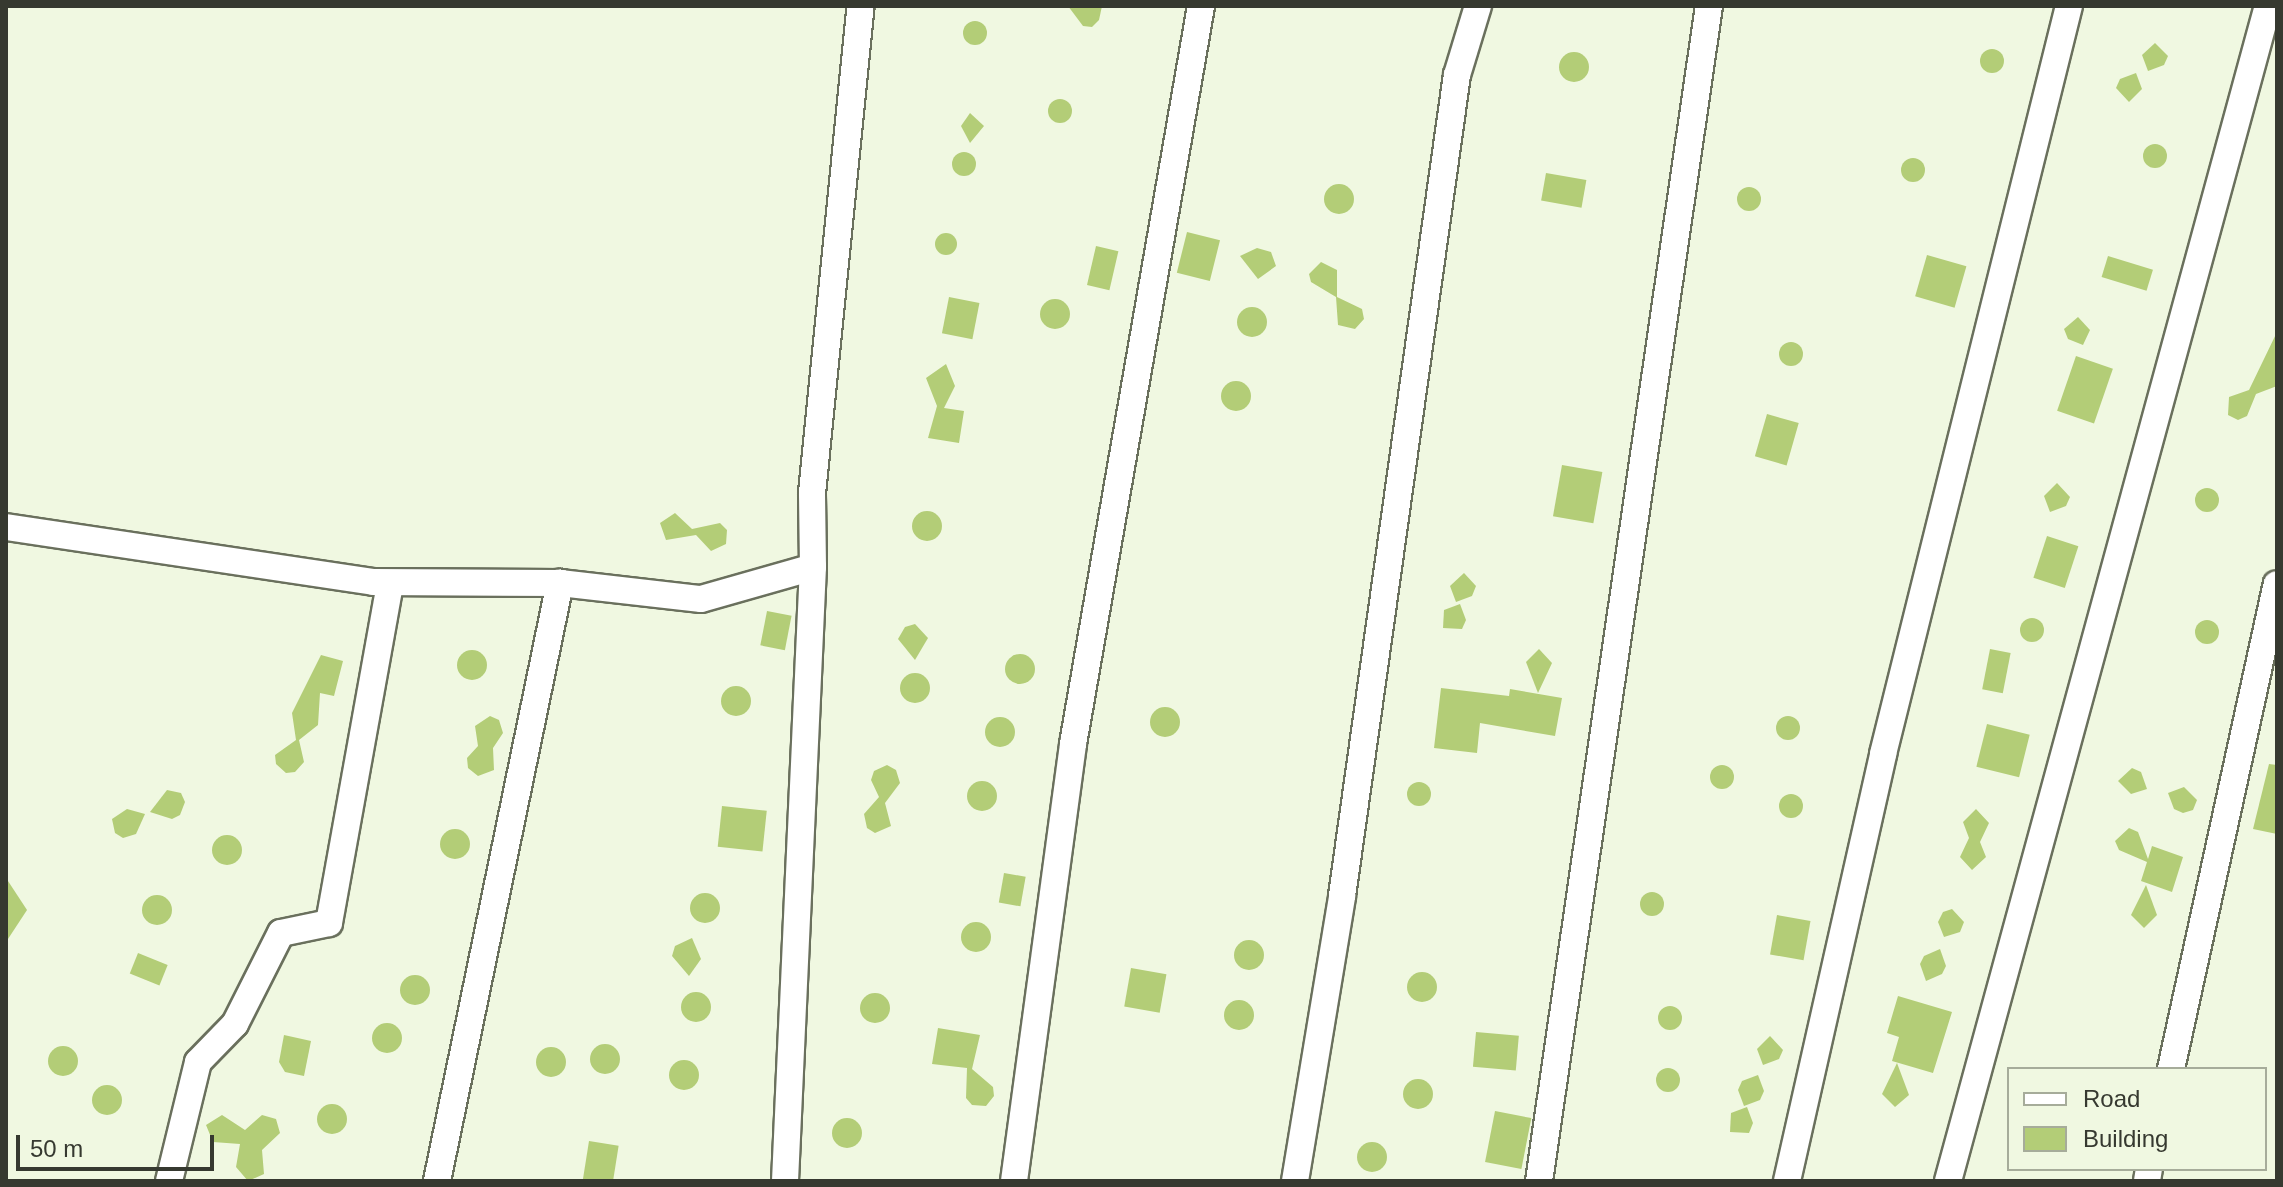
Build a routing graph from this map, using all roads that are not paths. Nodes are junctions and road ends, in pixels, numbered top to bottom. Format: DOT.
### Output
graph roads {
  1 [pos="861,6"];
  2 [pos="1201,6"];
  3 [pos="1478,6"];
  4 [pos="1709,6"];
  5 [pos="2069,6"];
  6 [pos="2268,6"];
  7 [pos="6,527"];
  8 [pos="813,567"];
  9 [pos="390,583"];
  10 [pos="560,583"];
  11 [pos="2277,584"];
  12 [pos="2171,1067"];
  13 [pos="169,1181"];
  14 [pos="437,1181"];
  15 [pos="785,1181"];
  16 [pos="1014,1181"];
  17 [pos="1295,1181"];
  18 [pos="1539,1181"];
  19 [pos="1787,1181"];
  20 [pos="1948,1181"];
  1 -- 8 [label="street"];
  2 -- 16 [label="street"];
  3 -- 17 [label="street"];
  4 -- 18 [label="street"];
  5 -- 19 [label="street"];
  6 -- 20 [label="street"];
  7 -- 9 [label="street"];
  8 -- 10 [label="street"];
  8 -- 15 [label="street"];
  9 -- 10 [label="street"];
  9 -- 13 [label="street"];
  10 -- 14 [label="street"];
  11 -- 12 [label="street"];
}
